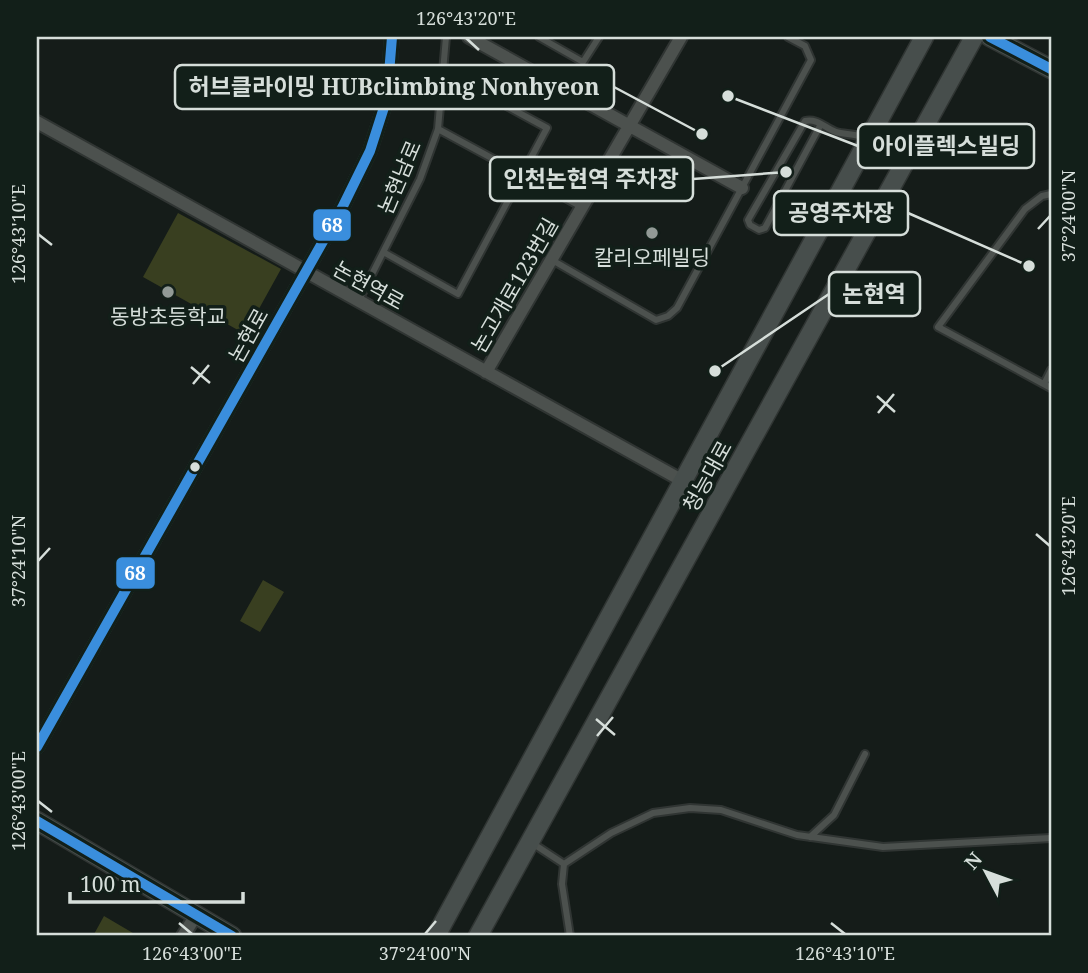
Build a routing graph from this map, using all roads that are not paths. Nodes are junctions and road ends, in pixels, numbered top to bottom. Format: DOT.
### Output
graph roads {
  1 [pos="392,37"];
  2 [pos="446,37"];
  3 [pos="470,37"];
  4 [pos="539,37"];
  5 [pos="598,37"];
  6 [pos="681,37"];
  7 [pos="788,37"];
  8 [pos="924,37"];
  9 [pos="974,37"];
  10 [pos="990,37"];
  11 [pos="1051,69"];
  12 [pos="442,71"];
  13 [pos="879,121"];
  14 [pos="37,122"];
  15 [pos="821,124"];
  16 [pos="629,126"];
  17 [pos="438,129"];
  18 [pos="522,174"];
  19 [pos="742,187"];
  20 [pos="1051,194"];
  21 [pos="582,207"];
  22 [pos="385,253"];
  23 [pos="552,260"];
  24 [pos="306,271"];
  25 [pos="359,300"];
  26 [pos="1051,370"];
  27 [pos="486,372"];
  28 [pos="1044,384"];
  29 [pos="1051,388"];
  30 [pos="683,481"];
  31 [pos="37,747"];
  32 [pos="865,754"];
  33 [pos="37,821"];
  34 [pos="810,837"];
  35 [pos="1051,838"];
  36 [pos="530,842"];
  37 [pos="564,864"];
  38 [pos="196,915"];
  39 [pos="183,936"];
  40 [pos="232,936"];
  41 [pos="436,936"];
  42 [pos="478,936"];
  43 [pos="570,936"];
  1 -- 24 [label="street, 논현로"];
  2 -- 12 [label="lane, 논현남로"];
  3 -- 16 [label="street"];
  4 -- 5 [label="lane"];
  6 -- 16 [label="street, 논고개로123번길"];
  7 -- 19 [label="lane"];
  8 -- 13 [label="main road, 청능대로"];
  9 -- 36 [label="main road, 청능대로"];
  10 -- 11 [label="main road"];
  12 -- 17 [label="lane, 논현남로"];
  12 -- 18 [label="lane"];
  13 -- 15 [label="lane"];
  13 -- 30 [label="main road, 청능대로"];
  14 -- 24 [label="street, 논현역로"];
  15 -- 15 [label="lane"];
  16 -- 19 [label="street"];
  16 -- 21 [label="street, 논고개로123번길"];
  17 -- 18 [label="lane"];
  17 -- 22 [label="lane, 논현남로"];
  18 -- 21 [label="lane"];
  18 -- 22 [label="lane"];
  19 -- 23 [label="lane"];
  20 -- 28 [label="lane"];
  21 -- 23 [label="street, 논고개로123번길"];
  22 -- 25 [label="lane, 논현남로"];
  23 -- 27 [label="street, 논고개로123번길"];
  24 -- 25 [label="street, 논현역로"];
  24 -- 31 [label="street, 논현로"];
  25 -- 27 [label="street, 논현역로"];
  26 -- 28 [label="lane"];
  27 -- 30 [label="street, 논현역로"];
  28 -- 29 [label="lane"];
  30 -- 41 [label="main road, 청능대로"];
  32 -- 34 [label="lane"];
  33 -- 38 [label="main road"];
  34 -- 35 [label="lane"];
  34 -- 37 [label="lane"];
  36 -- 37 [label="lane"];
  36 -- 42 [label="main road, 청능대로"];
  37 -- 43 [label="lane"];
  38 -- 39 [label="street"];
  38 -- 40 [label="main road"];
}
